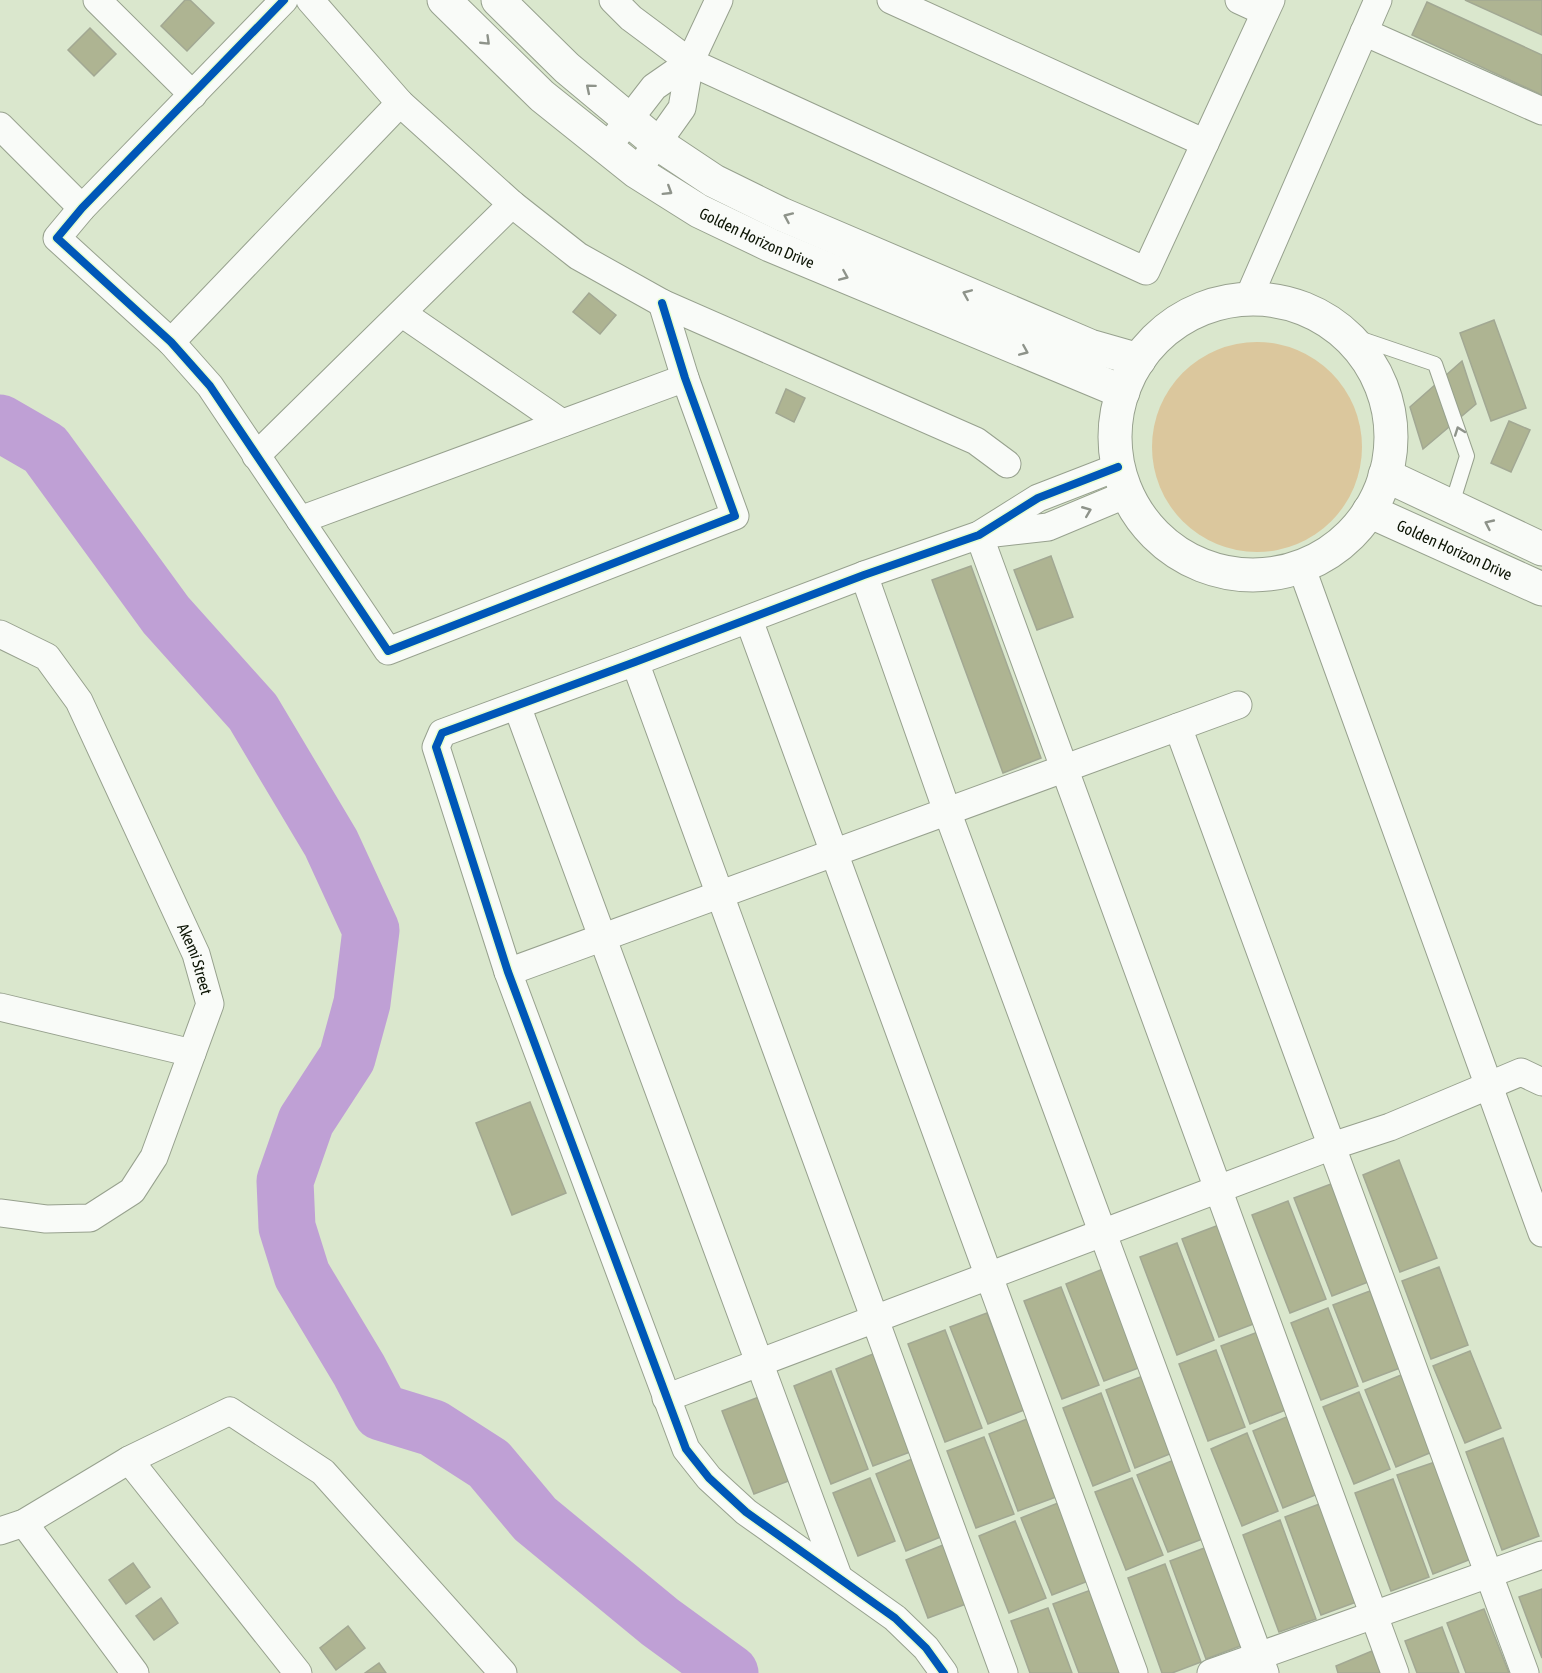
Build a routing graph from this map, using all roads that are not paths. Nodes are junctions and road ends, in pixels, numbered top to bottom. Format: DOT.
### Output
graph roads {
  1 [pos="98,0"];
  2 [pos="284,0"];
  3 [pos="310,0"];
  4 [pos="444,0"];
  5 [pos="498,0"];
  6 [pos="613,0"];
  7 [pos="719,0"];
  8 [pos="891,0"];
  9 [pos="1239,0"];
  10 [pos="1378,0"];
  11 [pos="1268,6"];
  12 [pos="1364,32"];
  13 [pos="690,62"];
  14 [pos="193,95"];
  15 [pos="400,103"];
  16 [pos="1542,111"];
  17 [pos="628,119"];
  18 [pos="0,126"];
  19 [pos="657,143"];
  20 [pos="1205,143"];
  21 [pos="606,149"];
  22 [pos="637,172"];
  23 [pos="512,204"];
  24 [pos="82,208"];
  25 [pos="1248,299"];
  26 [pos="662,303"];
  27 [pos="403,314"];
  28 [pos="1344,333"];
  29 [pos="171,342"];
  30 [pos="1139,360"];
  31 [pos="685,378"];
  32 [pos="1123,392"];
  33 [pos="562,423"];
  34 [pos="256,456"];
  35 [pos="1007,464"];
  36 [pos="1385,475"];
  37 [pos="1123,481"];
  38 [pos="1451,507"];
  39 [pos="1369,511"];
  40 [pos="300,520"];
  41 [pos="979,535"];
  42 [pos="1542,549"];
  43 [pos="1301,566"];
  44 [pos="864,575"];
  45 [pos="1542,589"];
  46 [pos="748,620"];
  47 [pos="0,634"];
  48 [pos="634,662"];
  49 [pos="1238,705"];
  50 [pos="517,706"];
  51 [pos="1178,727"];
  52 [pos="1064,769"];
  53 [pos="947,811"];
  54 [pos="833,853"];
  55 [pos="719,895"];
  56 [pos="603,938"];
  57 [pos="508,972"];
  58 [pos="0,1006"];
  59 [pos="192,1053"];
  60 [pos="1542,1082"];
  61 [pos="1488,1086"];
  62 [pos="1332,1146"];
  63 [pos="1218,1189"];
  64 [pos="0,1213"];
  65 [pos="1103,1233"];
  66 [pos="1542,1233"];
  67 [pos="988,1276"];
  68 [pos="874,1319"];
  69 [pos="759,1363"];
  70 [pos="666,1398"];
  71 [pos="129,1460"];
  72 [pos="12,1527"];
  73 [pos="1542,1555"];
  74 [pos="1489,1574"];
  75 [pos="838,1576"];
  76 [pos="1374,1615"];
  77 [pos="1262,1665"];
  78 [pos="135,1673"];
  79 [pos="298,1673"];
  80 [pos="503,1673"];
  81 [pos="944,1673"];
  82 [pos="1004,1673"];
  83 [pos="1134,1673"];
  84 [pos="1211,1673"];
  85 [pos="1395,1673"];
  86 [pos="1525,1673"];
  1 -- 14 [label="street"];
  2 -- 14 [label="street"];
  3 -- 15 [label="street"];
  4 -- 21 [label="street, Golden Horizon Drive, one-way"];
  17 -- 5 [label="street, Golden Horizon Drive, one-way"];
  6 -- 13 [label="street"];
  7 -- 13 [label="street"];
  8 -- 20 [label="street"];
  9 -- 11 [label="street"];
  10 -- 12 [label="street"];
  11 -- 20 [label="street"];
  12 -- 16 [label="street"];
  12 -- 25 [label="street"];
  13 -- 17 [label="street"];
  13 -- 19 [label="street"];
  13 -- 20 [label="street"];
  14 -- 24 [label="street"];
  15 -- 23 [label="street"];
  15 -- 29 [label="street"];
  17 -- 19 [label="street, Golden Horizon Drive"];
  17 -- 21 [label="street"];
  18 -- 24 [label="street"];
  19 -- 22 [label="street"];
  30 -- 19 [label="street, Golden Horizon Drive, one-way"];
  21 -- 22 [label="street, Golden Horizon Drive"];
  22 -- 32 [label="street, Golden Horizon Drive, one-way"];
  23 -- 26 [label="street"];
  23 -- 27 [label="street"];
  24 -- 29 [label="street"];
  25 -- 28 [label="street"];
  25 -- 30 [label="street"];
  26 -- 31 [label="street"];
  26 -- 35 [label="street"];
  27 -- 33 [label="street"];
  27 -- 34 [label="street"];
  28 -- 36 [label="street"];
  38 -- 28 [label="lane, one-way"];
  29 -- 34 [label="street"];
  30 -- 32 [label="street"];
  31 -- 33 [label="street"];
  31 -- 40 [label="street"];
  32 -- 37 [label="street"];
  33 -- 40 [label="street"];
  34 -- 40 [label="street"];
  36 -- 38 [label="street"];
  36 -- 39 [label="street"];
  37 -- 41 [label="street"];
  37 -- 43 [label="street"];
  42 -- 38 [label="street, one-way"];
  39 -- 43 [label="street"];
  39 -- 45 [label="street, Golden Horizon Drive"];
  41 -- 44 [label="street"];
  41 -- 52 [label="street"];
  43 -- 61 [label="street"];
  44 -- 46 [label="street"];
  44 -- 53 [label="street"];
  46 -- 48 [label="street"];
  46 -- 54 [label="street"];
  47 -- 59 [label="street, Akemi Street"];
  48 -- 50 [label="street"];
  48 -- 55 [label="street"];
  49 -- 51 [label="street"];
  50 -- 56 [label="street"];
  50 -- 57 [label="street"];
  51 -- 52 [label="street"];
  51 -- 62 [label="street"];
  52 -- 53 [label="street"];
  52 -- 63 [label="street"];
  53 -- 54 [label="street"];
  53 -- 65 [label="street"];
  54 -- 55 [label="street"];
  54 -- 67 [label="street"];
  55 -- 56 [label="street"];
  55 -- 68 [label="street"];
  56 -- 57 [label="street"];
  56 -- 69 [label="street"];
  57 -- 70 [label="street"];
  58 -- 59 [label="street"];
  59 -- 64 [label="street, Akemi Street"];
  60 -- 61 [label="street"];
  61 -- 62 [label="street"];
  61 -- 66 [label="street"];
  62 -- 63 [label="street"];
  62 -- 74 [label="street"];
  63 -- 65 [label="street"];
  63 -- 76 [label="street"];
  65 -- 67 [label="street"];
  65 -- 77 [label="street"];
  67 -- 68 [label="street"];
  67 -- 83 [label="street"];
  68 -- 69 [label="street"];
  68 -- 82 [label="street"];
  69 -- 70 [label="street"];
  69 -- 75 [label="street"];
  70 -- 75 [label="street"];
  71 -- 72 [label="street"];
  71 -- 79 [label="street"];
  71 -- 80 [label="street"];
  72 -- 78 [label="street"];
  73 -- 74 [label="street"];
  74 -- 76 [label="street"];
  74 -- 86 [label="street"];
  75 -- 81 [label="street"];
  76 -- 77 [label="street"];
  76 -- 85 [label="street"];
  77 -- 84 [label="street"];
}
